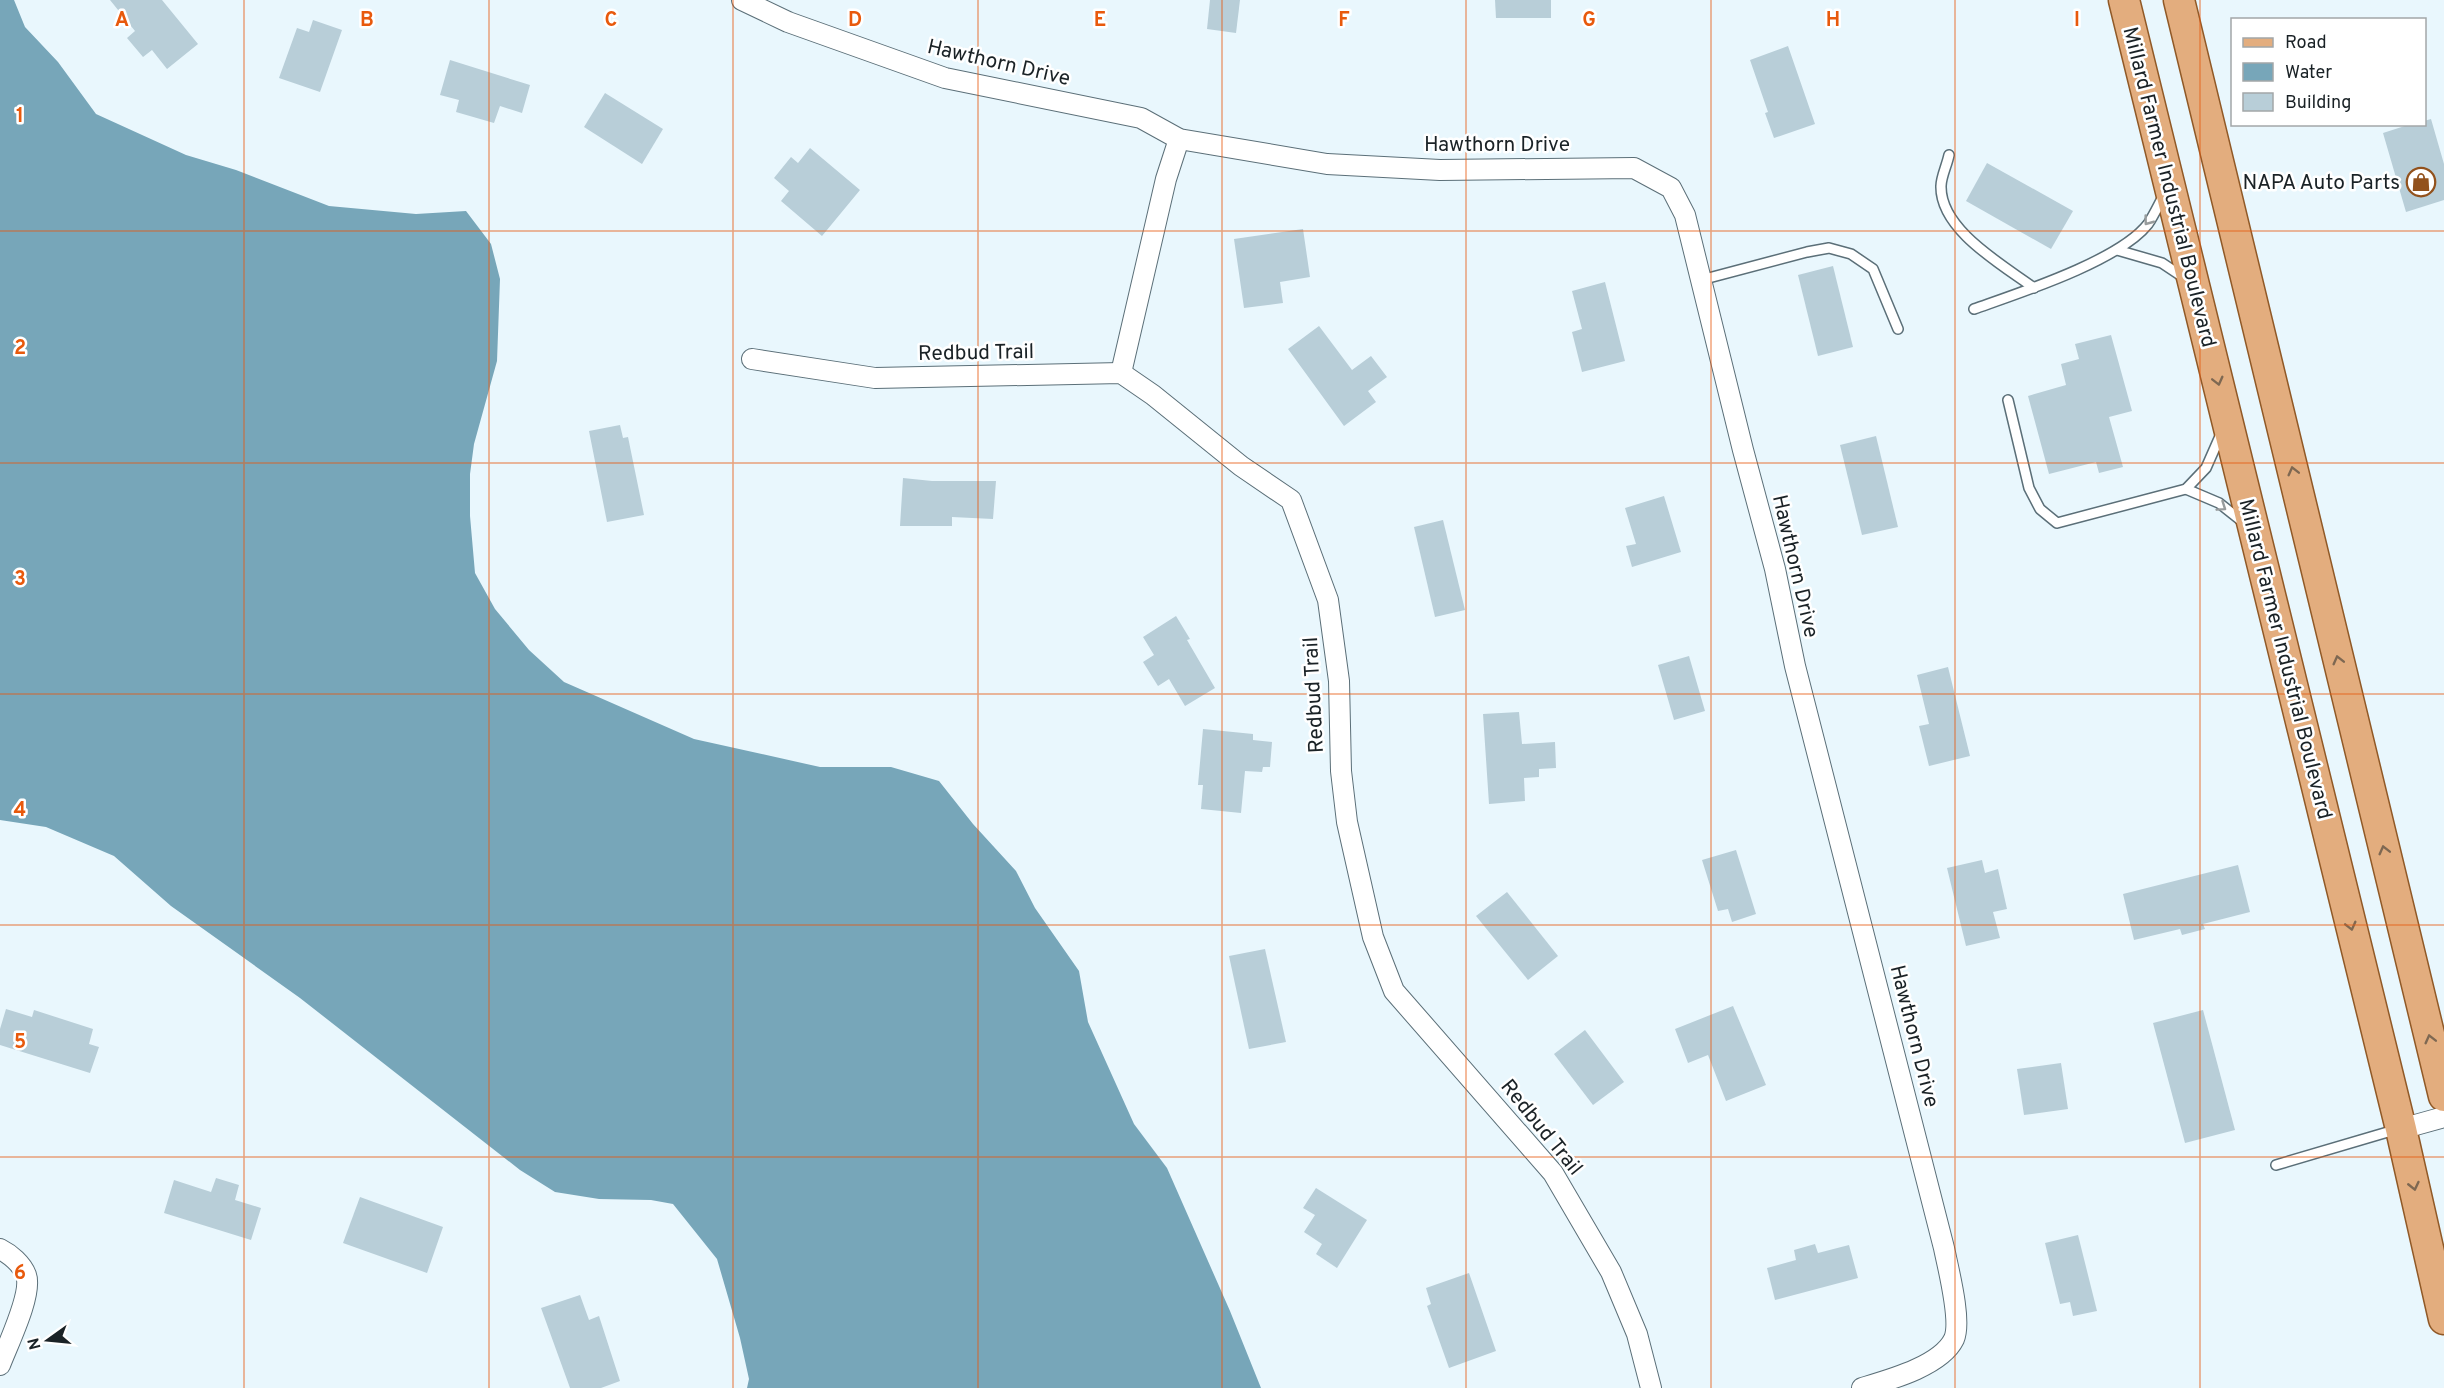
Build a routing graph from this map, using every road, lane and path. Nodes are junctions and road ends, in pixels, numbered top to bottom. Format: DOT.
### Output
graph roads {
  1 [pos="742,0"];
  2 [pos="2124,0"];
  3 [pos="2179,0"];
  4 [pos="1179,139"];
  5 [pos="1950,155"];
  6 [pos="2169,184"];
  7 [pos="2117,250"];
  8 [pos="1701,280"];
  9 [pos="2194,284"];
  10 [pos="2034,288"];
  11 [pos="1974,309"];
  12 [pos="1898,329"];
  13 [pos="752,359"];
  14 [pos="1121,373"];
  15 [pos="2008,400"];
  16 [pos="2228,421"];
  17 [pos="2186,489"];
  18 [pos="2254,531"];
  19 [pos="2444,1096"];
  20 [pos="2444,1117"];
  21 [pos="2401,1129"];
  22 [pos="2276,1165"];
  23 [pos="0,1249"];
  24 [pos="2444,1319"];
  25 [pos="0,1365"];
  26 [pos="1652,1388"];
  27 [pos="1862,1388"];
  1 -- 4 [label="street, Hawthorn Drive"];
  2 -- 6 [label="main road, Millard Farmer Industrial Boulevard"];
  19 -- 3 [label="main road, one-way"];
  4 -- 8 [label="street, Hawthorn Drive"];
  4 -- 14 [label="street"];
  5 -- 10 [label="lane"];
  6 -- 7 [label="lane, one-way"];
  6 -- 9 [label="main road, Millard Farmer Industrial Boulevard"];
  7 -- 9 [label="lane"];
  7 -- 10 [label="lane"];
  8 -- 12 [label="lane"];
  8 -- 27 [label="street, Hawthorn Drive"];
  9 -- 16 [label="main road, Millard Farmer Industrial Boulevard, one-way"];
  10 -- 11 [label="lane"];
  13 -- 14 [label="street, Redbud Trail"];
  14 -- 26 [label="street, Redbud Trail"];
  15 -- 17 [label="lane"];
  16 -- 17 [label="lane"];
  16 -- 18 [label="main road, Millard Farmer Industrial Boulevard"];
  17 -- 18 [label="lane, one-way"];
  18 -- 21 [label="main road, Millard Farmer Industrial Boulevard, one-way"];
  20 -- 21 [label="street"];
  21 -- 22 [label="lane"];
  21 -- 24 [label="main road, Millard Farmer Industrial Boulevard, one-way"];
  23 -- 25 [label="street"];
}
